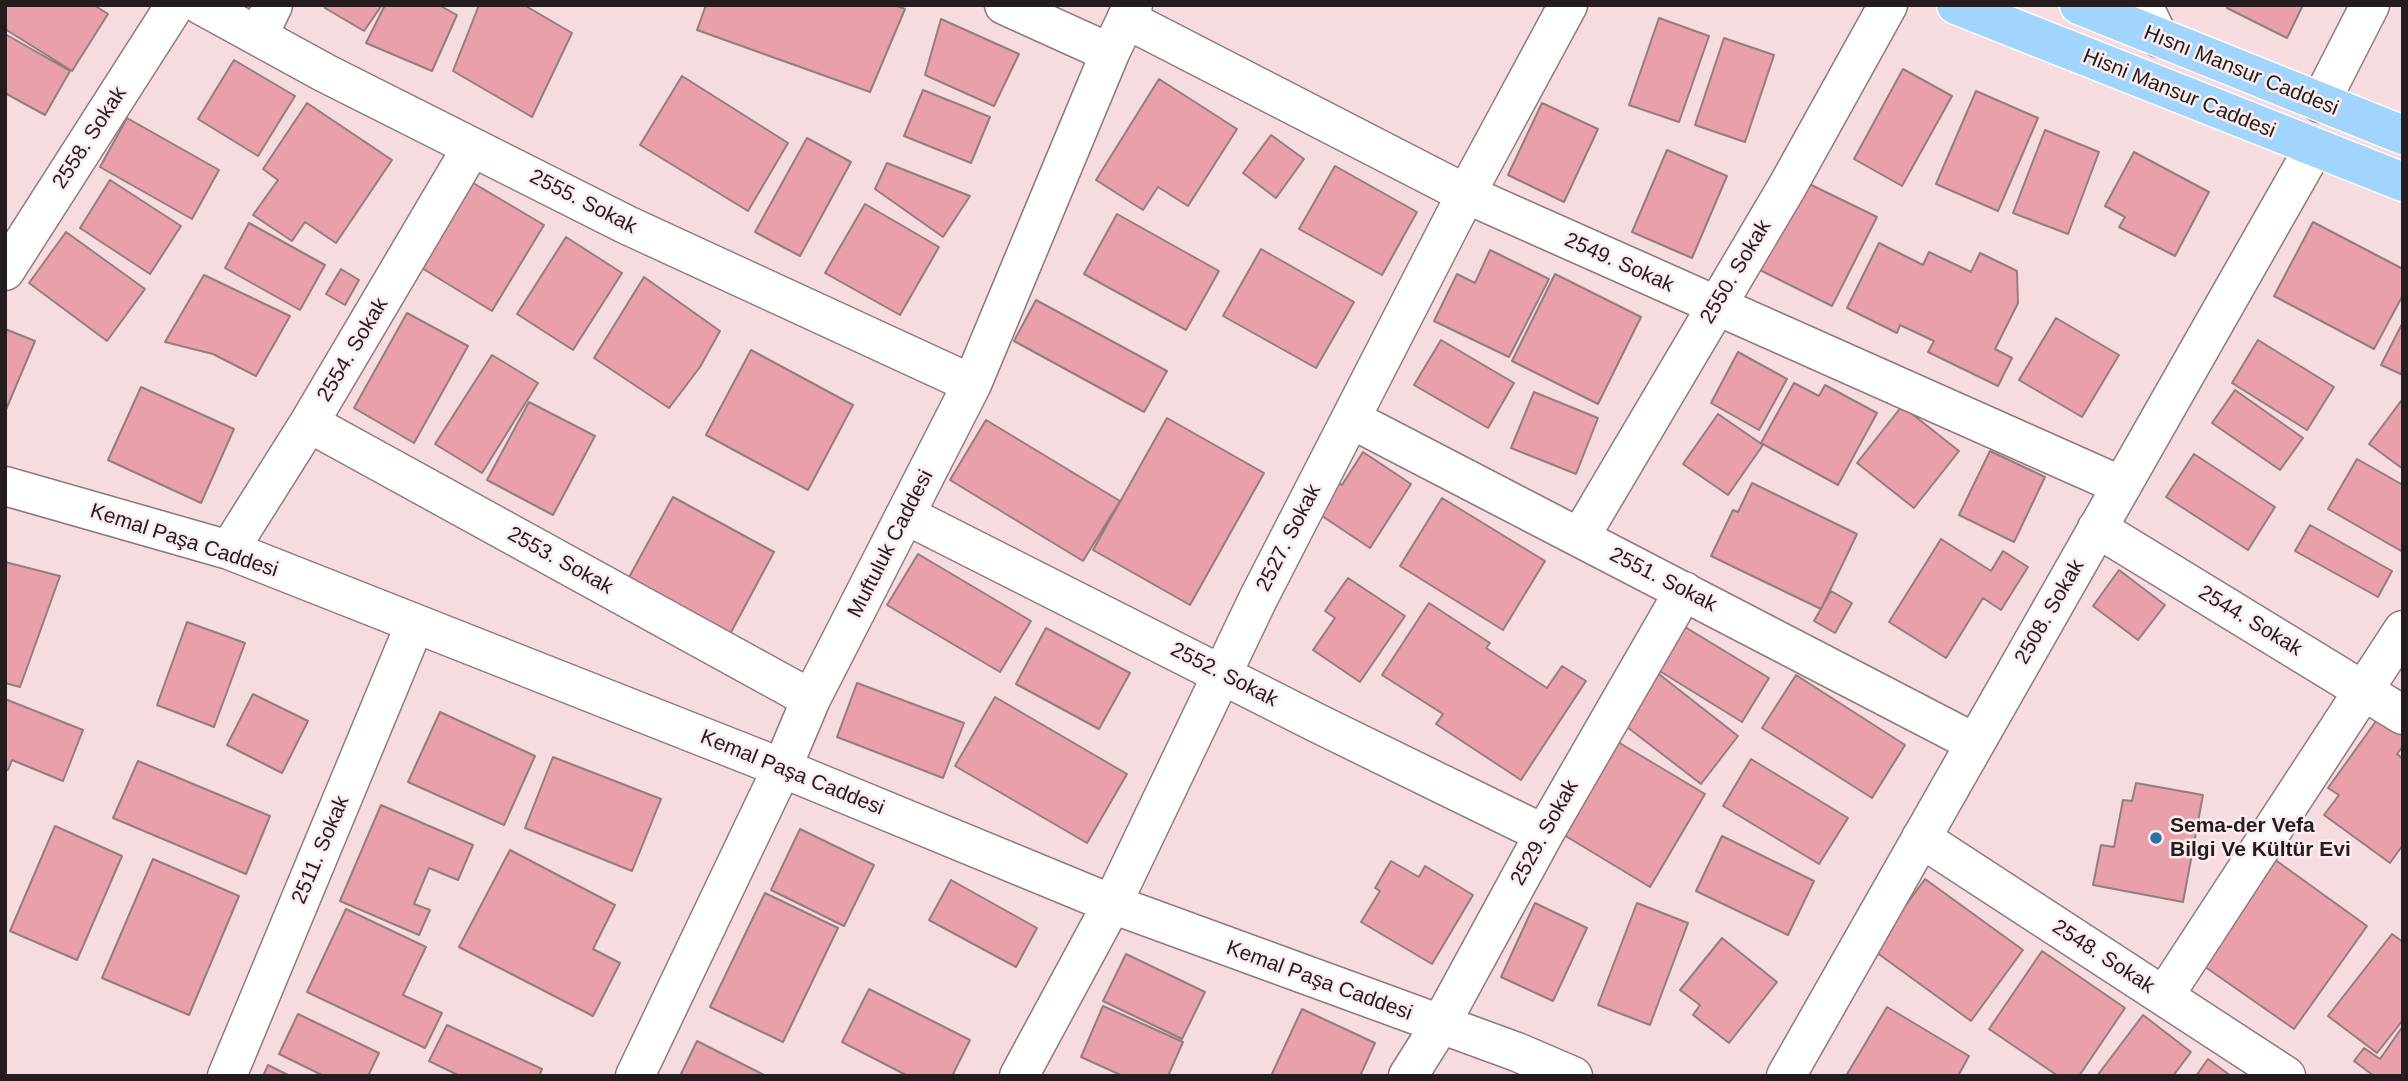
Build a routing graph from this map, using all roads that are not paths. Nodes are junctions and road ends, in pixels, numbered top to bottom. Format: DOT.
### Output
graph roads {
  1 [pos="176,5"];
  2 [pos="201,5"];
  3 [pos="1004,5"];
  4 [pos="1568,5"];
  5 [pos="1888,5"];
  6 [pos="1956,5"];
  7 [pos="2079,5"];
  8 [pos="2370,5"];
  9 [pos="266,21"];
  10 [pos="2151,21"];
  11 [pos="1123,26"];
  12 [pos="2320,103"];
  13 [pos="2403,135"];
  14 [pos="472,147"];
  15 [pos="2314,148"];
  16 [pos="2403,181"];
  17 [pos="1466,194"];
  18 [pos="5,271"];
  19 [pos="1716,306"];
  20 [pos="972,384"];
  21 [pos="1351,419"];
  22 [pos="309,423"];
  23 [pos="2122,486"];
  24 [pos="6,490"];
  25 [pos="906,515"];
  26 [pos="2097,528"];
  27 [pos="1580,537"];
  28 [pos="229,550"];
  29 [pos="1684,591"];
  30 [pos="415,624"];
  31 [pos="2403,630"];
  32 [pos="1222,674"];
  33 [pos="2364,690"];
  34 [pos="811,699"];
  35 [pos="2403,715"];
  36 [pos="1975,743"];
  37 [pos="782,768"];
  38 [pos="1544,834"];
  39 [pos="1921,838"];
  40 [pos="1112,904"];
  41 [pos="2164,996"];
  42 [pos="1440,1025"];
  43 [pos="226,1076"];
  44 [pos="635,1076"];
  45 [pos="1019,1076"];
  46 [pos="1408,1076"];
  47 [pos="1573,1076"];
  48 [pos="1786,1076"];
  49 [pos="2286,1076"];
  1 -- 18 [label="street, 2558. Sokak"];
  2 -- 9 [label="street, 2555. Sokak"];
  3 -- 11 [label="street, 2549. Sokak"];
  4 -- 17 [label="street, 2527. Sokak"];
  5 -- 19 [label="street, 2550. Sokak"];
  6 -- 15 [label="main road, Hisni Mansur Caddesi"];
  7 -- 10 [label="main road, Hısnı Mansur Caddesi"];
  8 -- 12 [label="street"];
  9 -- 14 [label="street, 2555. Sokak"];
  10 -- 12 [label="main road, Hısnı Mansur Caddesi"];
  11 -- 17 [label="street, 2549. Sokak"];
  11 -- 20 [label="street, Muftuluk Caddesi"];
  12 -- 13 [label="main road, Hısnı Mansur Caddesi"];
  14 -- 20 [label="street, 2555. Sokak"];
  14 -- 22 [label="street, 2554. Sokak"];
  15 -- 16 [label="main road, Hisni Mansur Caddesi"];
  15 -- 23 [label="street, 2508. Sokak"];
  17 -- 19 [label="street, 2549. Sokak"];
  17 -- 21 [label="street, 2527. Sokak"];
  19 -- 23 [label="street, 2549. Sokak"];
  19 -- 27 [label="street, 2550. Sokak"];
  20 -- 25 [label="street, Muftuluk Caddesi"];
  21 -- 27 [label="street, 2551. Sokak"];
  21 -- 32 [label="street, 2527. Sokak"];
  22 -- 28 [label="street, 2554. Sokak"];
  22 -- 34 [label="street, 2553. Sokak"];
  23 -- 26 [label="street, 2508. Sokak"];
  24 -- 28 [label="street, Kemal Paşa Caddesi"];
  25 -- 32 [label="street, 2552. Sokak"];
  25 -- 34 [label="street, Muftuluk Caddesi"];
  26 -- 33 [label="street, 2544. Sokak"];
  26 -- 36 [label="street, 2508. Sokak"];
  27 -- 29 [label="street, 2551. Sokak"];
  28 -- 30 [label="street, Kemal Paşa Caddesi"];
  29 -- 36 [label="street, 2551. Sokak"];
  29 -- 38 [label="street, 2529. Sokak"];
  30 -- 37 [label="street, Kemal Paşa Caddesi"];
  30 -- 43 [label="street, 2511. Sokak"];
  31 -- 33 [label="street"];
  32 -- 38 [label="street, 2552. Sokak"];
  32 -- 40 [label="street, 2527. Sokak"];
  33 -- 35 [label="street, 2544. Sokak"];
  33 -- 41 [label="street"];
  34 -- 37 [label="street, Muftuluk Caddesi"];
  36 -- 39 [label="street, 2508. Sokak"];
  37 -- 40 [label="street, Kemal Paşa Caddesi"];
  37 -- 44 [label="street, Muftuluk Caddesi"];
  38 -- 42 [label="street, 2529. Sokak"];
  39 -- 41 [label="street, 2548. Sokak"];
  39 -- 48 [label="street, 2508. Sokak"];
  40 -- 42 [label="street, Kemal Paşa Caddesi"];
  40 -- 45 [label="street, 2527. Sokak"];
  41 -- 49 [label="street, 2548. Sokak"];
  42 -- 46 [label="street, 2529. Sokak"];
  42 -- 47 [label="street, Kemal Paşa Caddesi"];
}
